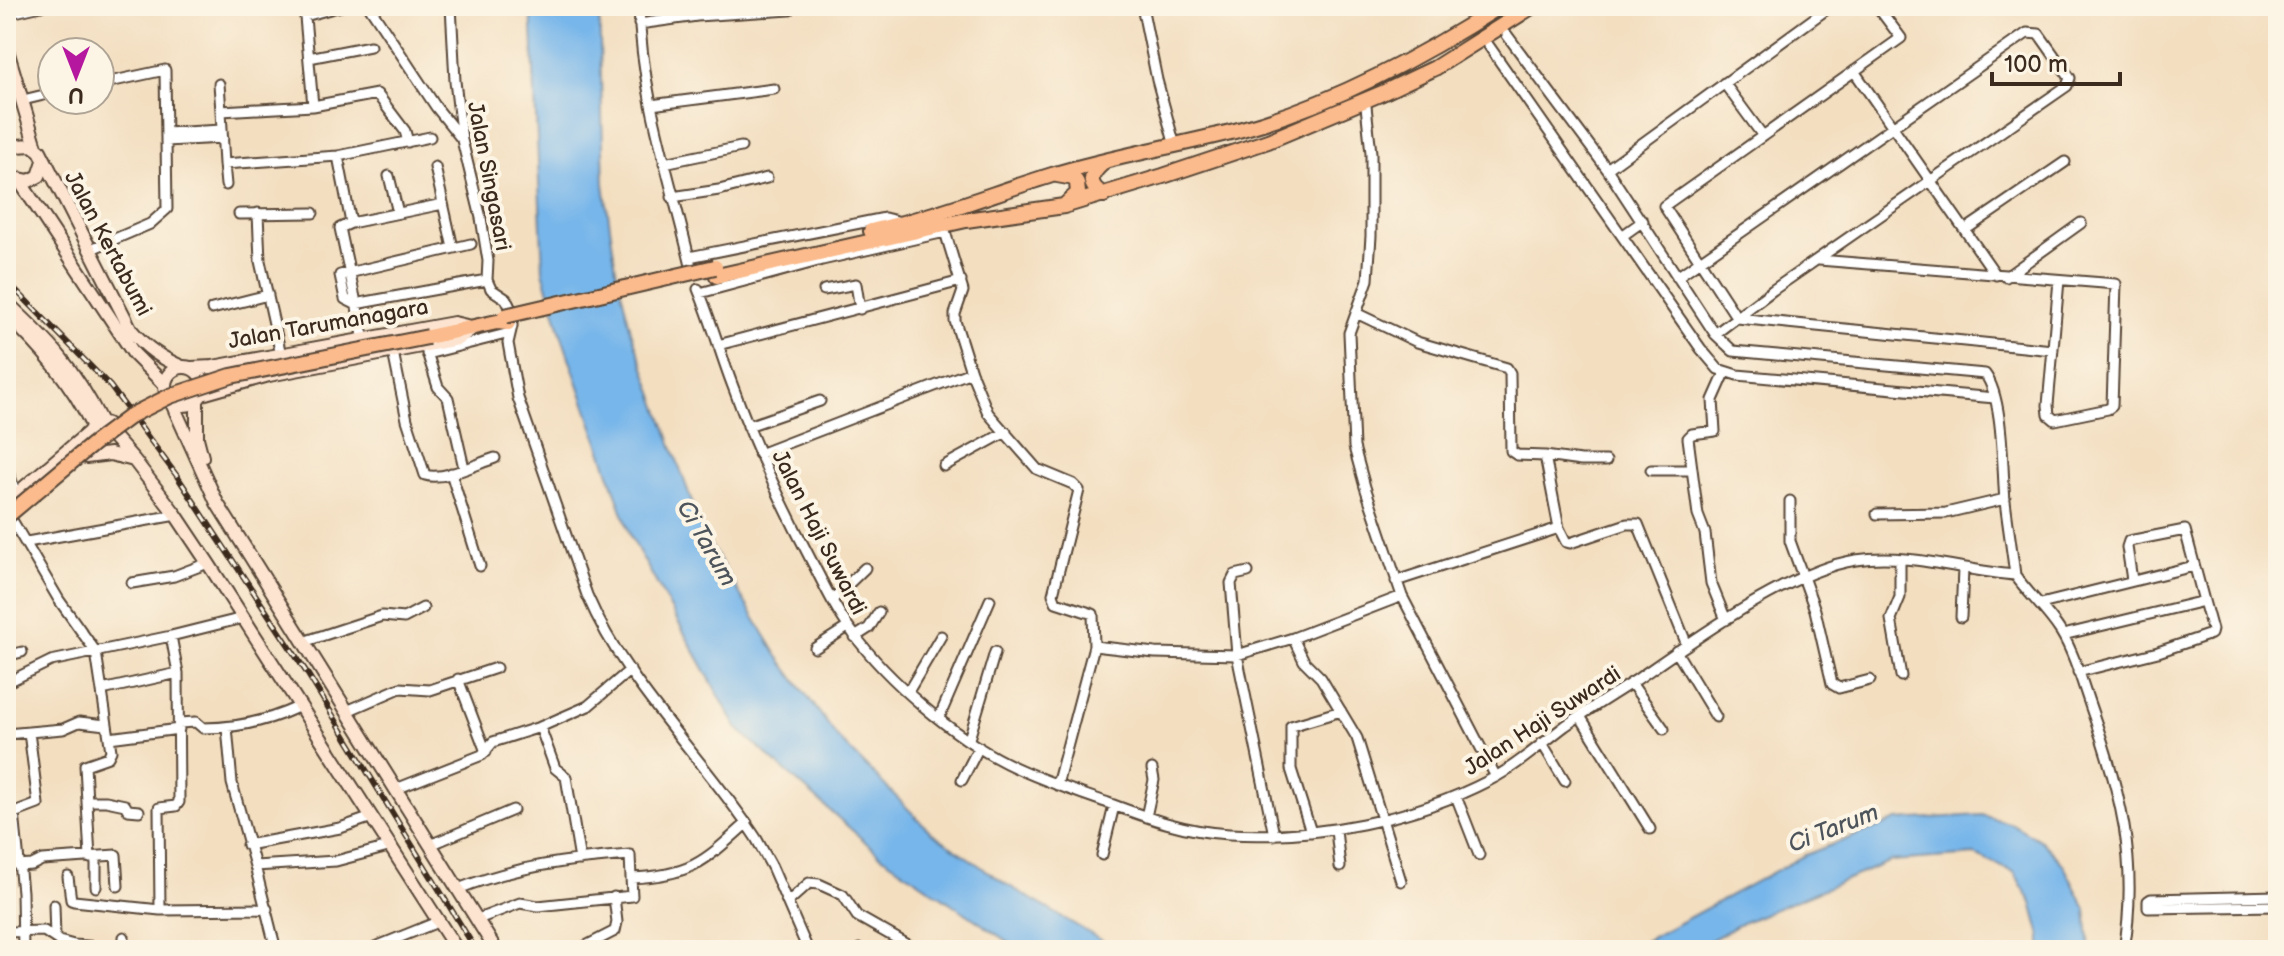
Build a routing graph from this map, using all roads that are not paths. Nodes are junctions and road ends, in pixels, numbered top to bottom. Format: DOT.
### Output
graph roads {
  1 [pos="41,6"];
  2 [pos="341,6"];
  3 [pos="369,6"];
  4 [pos="451,6"];
  5 [pos="639,6"];
  6 [pos="1142,6"];
  7 [pos="1500,6"];
  8 [pos="1533,6"];
  9 [pos="1831,6"];
  10 [pos="1877,6"];
  11 [pos="790,10"];
  12 [pos="304,11"];
  13 [pos="6,14"];
  14 [pos="639,24"];
  15 [pos="1507,35"];
  16 [pos="370,46"];
  17 [pos="1489,46"];
  18 [pos="6,47"];
  19 [pos="309,58"];
  20 [pos="1854,71"];
  21 [pos="116,81"];
  22 [pos="1724,83"];
  23 [pos="219,84"];
  24 [pos="774,89"];
  25 [pos="36,97"];
  26 [pos="23,100"];
  27 [pos="651,105"];
  28 [pos="313,106"];
  29 [pos="1366,106"];
  30 [pos="221,111"];
  31 [pos="1893,126"];
  32 [pos="222,134"];
  33 [pos="1763,136"];
  34 [pos="166,137"];
  35 [pos="430,137"];
  36 [pos="462,140"];
  37 [pos="408,142"];
  38 [pos="1175,146"];
  39 [pos="36,147"];
  40 [pos="741,147"];
  41 [pos="9,149"];
  42 [pos="338,156"];
  43 [pos="44,161"];
  44 [pos="1103,162"];
  45 [pos="2065,162"];
  46 [pos="664,163"];
  47 [pos="224,164"];
  48 [pos="435,167"];
  49 [pos="1607,169"];
  50 [pos="11,175"];
  51 [pos="1053,175"];
  52 [pos="389,176"];
  53 [pos="767,178"];
  54 [pos="1930,180"];
  55 [pos="226,185"];
  56 [pos="1104,195"];
  57 [pos="672,197"];
  58 [pos="443,204"];
  59 [pos="1064,206"];
  60 [pos="258,213"];
  61 [pos="313,213"];
  62 [pos="398,213"];
  63 [pos="239,214"];
  64 [pos="1643,221"];
  65 [pos="351,223"];
  66 [pos="907,223"];
  67 [pos="2081,223"];
  68 [pos="944,229"];
  69 [pos="1965,230"];
  70 [pos="1622,236"];
  71 [pos="471,244"];
  72 [pos="453,248"];
  73 [pos="89,250"];
  74 [pos="1819,260"];
  75 [pos="1701,261"];
  76 [pos="349,272"];
  77 [pos="716,272"];
  78 [pos="2001,276"];
  79 [pos="1677,277"];
  80 [pos="487,280"];
  81 [pos="2059,280"];
  82 [pos="961,281"];
  83 [pos="824,290"];
  84 [pos="268,295"];
  85 [pos="6,302"];
  86 [pos="355,304"];
  87 [pos="212,309"];
  88 [pos="860,309"];
  89 [pos="1356,313"];
  90 [pos="6,314"];
  91 [pos="1737,318"];
  92 [pos="473,327"];
  93 [pos="506,327"];
  94 [pos="1715,334"];
  95 [pos="364,340"];
  96 [pos="718,345"];
  97 [pos="427,346"];
  98 [pos="2053,350"];
  99 [pos="393,352"];
  100 [pos="281,355"];
  101 [pos="243,361"];
  102 [pos="186,367"];
  103 [pos="971,372"];
  104 [pos="1725,373"];
  105 [pos="249,380"];
  106 [pos="165,385"];
  107 [pos="199,398"];
  108 [pos="1995,398"];
  109 [pos="171,401"];
  110 [pos="820,401"];
  111 [pos="94,426"];
  112 [pos="748,426"];
  113 [pos="1006,432"];
  114 [pos="106,439"];
  115 [pos="759,454"];
  116 [pos="1545,456"];
  117 [pos="86,457"];
  118 [pos="495,458"];
  119 [pos="134,460"];
  120 [pos="1606,461"];
  121 [pos="6,465"];
  122 [pos="202,465"];
  123 [pos="944,466"];
  124 [pos="464,468"];
  125 [pos="1651,470"];
  126 [pos="1691,470"];
  127 [pos="451,473"];
  128 [pos="11,498"];
  129 [pos="2005,499"];
  130 [pos="1790,501"];
  131 [pos="1877,514"];
  132 [pos="176,515"];
  133 [pos="8,521"];
  134 [pos="1559,528"];
  135 [pos="27,542"];
  136 [pos="1900,559"];
  137 [pos="208,563"];
  138 [pos="480,566"];
  139 [pos="2194,566"];
  140 [pos="865,568"];
  141 [pos="1963,569"];
  142 [pos="1248,572"];
  143 [pos="2015,575"];
  144 [pos="1803,577"];
  145 [pos="2132,580"];
  146 [pos="1396,581"];
  147 [pos="132,583"];
  148 [pos="1402,596"];
  149 [pos="832,600"];
  150 [pos="990,600"];
  151 [pos="2204,601"];
  152 [pos="2041,604"];
  153 [pos="423,608"];
  154 [pos="879,612"];
  155 [pos="1961,617"];
  156 [pos="243,618"];
  157 [pos="1726,620"];
  158 [pos="848,627"];
  159 [pos="2063,635"];
  160 [pos="171,636"];
  161 [pos="941,636"];
  162 [pos="855,637"];
  163 [pos="1293,638"];
  164 [pos="303,642"];
  165 [pos="1687,645"];
  166 [pos="1094,646"];
  167 [pos="815,648"];
  168 [pos="1676,651"];
  169 [pos="22,652"];
  170 [pos="96,652"];
  171 [pos="995,652"];
  172 [pos="1237,655"];
  173 [pos="6,656"];
  174 [pos="496,668"];
  175 [pos="630,670"];
  176 [pos="2078,672"];
  177 [pos="178,673"];
  178 [pos="1901,676"];
  179 [pos="458,679"];
  180 [pos="1870,680"];
  181 [pos="6,683"];
  182 [pos="1631,683"];
  183 [pos="102,690"];
  184 [pos="908,692"];
  185 [pos="298,707"];
  186 [pos="347,711"];
  187 [pos="1341,711"];
  188 [pos="1580,716"];
  189 [pos="1716,717"];
  190 [pos="939,718"];
  191 [pos="106,725"];
  192 [pos="179,726"];
  193 [pos="227,727"];
  194 [pos="540,727"];
  195 [pos="1664,729"];
  196 [pos="29,732"];
  197 [pos="6,734"];
  198 [pos="109,738"];
  199 [pos="969,739"];
  200 [pos="1542,743"];
  201 [pos="979,747"];
  202 [pos="486,752"];
  203 [pos="1152,769"];
  204 [pos="1496,777"];
  205 [pos="962,780"];
  206 [pos="1565,781"];
  207 [pos="1057,785"];
  208 [pos="396,789"];
  209 [pos="1456,796"];
  210 [pos="87,801"];
  211 [pos="1114,806"];
  212 [pos="513,810"];
  213 [pos="139,811"];
  214 [pos="10,814"];
  215 [pos="372,817"];
  216 [pos="1146,817"];
  217 [pos="1381,818"];
  218 [pos="747,823"];
  219 [pos="1650,829"];
  220 [pos="1336,830"];
  221 [pos="1311,832"];
  222 [pos="1274,835"];
  223 [pos="247,845"];
  224 [pos="430,845"];
  225 [pos="392,846"];
  226 [pos="1102,855"];
  227 [pos="1479,855"];
  228 [pos="93,858"];
  229 [pos="580,860"];
  230 [pos="18,866"];
  231 [pos="255,866"];
  232 [pos="1340,867"];
  233 [pos="68,877"];
  234 [pos="631,878"];
  235 [pos="1401,881"];
  236 [pos="118,886"];
  237 [pos="96,887"];
  238 [pos="458,889"];
  239 [pos="2278,896"];
  240 [pos="614,897"];
  241 [pos="788,902"];
  242 [pos="54,905"];
  243 [pos="2278,906"];
  244 [pos="267,909"];
  245 [pos="160,910"];
  246 [pos="478,919"];
  247 [pos="440,921"];
  248 [pos="22,930"];
  249 [pos="6,932"];
  250 [pos="124,937"];
  251 [pos="55,938"];
  252 [pos="23,950"];
  253 [pos="124,950"];
  254 [pos="276,950"];
  255 [pos="368,950"];
  256 [pos="457,950"];
  257 [pos="496,950"];
  258 [pos="578,950"];
  259 [pos="808,950"];
  260 [pos="917,950"];
  261 [pos="2124,950"];
  1 -- 13 [label="street"];
  2 -- 12 [label="street"];
  3 -- 36 [label="street"];
  4 -- 36 [label="street, Jalan Singasari"];
  5 -- 14 [label="street"];
  6 -- 38 [label="street"];
  7 -- 38 [label="main road"];
  8 -- 56 [label="main road"];
  9 -- 22 [label="street"];
  10 -- 20 [label="street"];
  11 -- 14 [label="street"];
  12 -- 19 [label="street"];
  14 -- 27 [label="street"];
  15 -- 49 [label="street"];
  16 -- 19 [label="street"];
  17 -- 70 [label="street"];
  18 -- 26 [label="main road"];
  19 -- 28 [label="street"];
  20 -- 31 [label="street"];
  20 -- 33 [label="street"];
  21 -- 34 [label="street"];
  22 -- 33 [label="street"];
  22 -- 49 [label="street"];
  23 -- 30 [label="street"];
  24 -- 27 [label="street"];
  25 -- 26 [label="street"];
  26 -- 39 [label="main road"];
  27 -- 46 [label="street"];
  28 -- 30 [label="street"];
  28 -- 37 [label="street"];
  29 -- 89 [label="street"];
  30 -- 32 [label="street"];
  31 -- 54 [label="street"];
  31 -- 54 [label="street"];
  31 -- 75 [label="street"];
  32 -- 34 [label="street"];
  32 -- 47 [label="street"];
  33 -- 75 [label="street"];
  34 -- 73 [label="street"];
  35 -- 37 [label="street"];
  36 -- 80 [label="street, Jalan Singasari"];
  37 -- 42 [label="street"];
  38 -- 44 [label="main road"];
  39 -- 41 [label="main road"];
  39 -- 43 [label="main road"];
  40 -- 46 [label="street"];
  41 -- 50 [label="main road"];
  42 -- 47 [label="street"];
  42 -- 65 [label="street"];
  43 -- 50 [label="main road"];
  43 -- 73 [label="main road, Jalan Kertabumi"];
  44 -- 51 [label="main road"];
  44 -- 56 [label="main road"];
  45 -- 69 [label="street"];
  46 -- 57 [label="street"];
  47 -- 55 [label="street"];
  48 -- 58 [label="street"];
  49 -- 64 [label="street"];
  50 -- 106 [label="main road, Jalan Kertabumi"];
  51 -- 59 [label="main road"];
  51 -- 66 [label="main road"];
  52 -- 62 [label="street"];
  53 -- 57 [label="street"];
  54 -- 69 [label="street"];
  54 -- 74 [label="street"];
  56 -- 59 [label="main road"];
  57 -- 66 [label="street"];
  58 -- 62 [label="street"];
  58 -- 72 [label="street"];
  59 -- 68 [label="main road"];
  60 -- 61 [label="street"];
  60 -- 63 [label="street"];
  60 -- 84 [label="street"];
  62 -- 65 [label="street"];
  64 -- 70 [label="street"];
  64 -- 79 [label="street"];
  65 -- 76 [label="street"];
  66 -- 77 [label="main road"];
  67 -- 78 [label="street"];
  68 -- 77 [label="main road"];
  68 -- 82 [label="street"];
  68 -- 96 [label="street, Jalan Haji Suwardi"];
  69 -- 78 [label="street"];
  70 -- 104 [label="street"];
  71 -- 72 [label="street"];
  72 -- 76 [label="street"];
  73 -- 102 [label="main road, Jalan Kertabumi"];
  74 -- 78 [label="street"];
  74 -- 91 [label="street"];
  75 -- 79 [label="street"];
  75 -- 91 [label="street"];
  76 -- 86 [label="street"];
  77 -- 93 [label="main road, Jalan Tarumanagara, bridge"];
  78 -- 81 [label="street"];
  79 -- 94 [label="street"];
  80 -- 86 [label="street"];
  80 -- 93 [label="street, Jalan Singasari"];
  81 -- 98 [label="street"];
  81 -- 98 [label="street"];
  82 -- 88 [label="street"];
  82 -- 103 [label="street"];
  83 -- 88 [label="street"];
  84 -- 87 [label="street"];
  84 -- 100 [label="street"];
  85 -- 111 [label="main road"];
  86 -- 95 [label="street"];
  88 -- 96 [label="street"];
  89 -- 116 [label="street"];
  89 -- 146 [label="street"];
  90 -- 111 [label="main road"];
  91 -- 94 [label="street"];
  91 -- 98 [label="street"];
  92 -- 93 [label="main road, Jalan Tarumanagara"];
  92 -- 95 [label="main road, Jalan Tarumanagara"];
  92 -- 97 [label="main road, Jalan Tarumanagara"];
  93 -- 97 [label="street"];
  93 -- 175 [label="street, Jalan Singasari"];
  94 -- 108 [label="street"];
  95 -- 100 [label="main road, Jalan Tarumanagara"];
  96 -- 112 [label="street, Jalan Haji Suwardi"];
  97 -- 99 [label="main road, Jalan Tarumanagara"];
  97 -- 124 [label="street"];
  97 -- 133 [label="main road, bridge"];
  99 -- 105 [label="main road, Jalan Tarumanagara"];
  99 -- 127 [label="street"];
  100 -- 101 [label="main road, Jalan Tarumanagara"];
  101 -- 102 [label="main road, Jalan Tarumanagara"];
  101 -- 105 [label="main road"];
  102 -- 106 [label="main road"];
  102 -- 107 [label="main road"];
  103 -- 113 [label="street"];
  103 -- 115 [label="street"];
  104 -- 108 [label="street"];
  104 -- 126 [label="street"];
  105 -- 107 [label="main road, Jalan Tarumanagara"];
  106 -- 109 [label="main road"];
  107 -- 109 [label="main road"];
  107 -- 122 [label="main road"];
  108 -- 129 [label="street"];
  109 -- 122 [label="main road"];
  110 -- 112 [label="street"];
  111 -- 114 [label="main road"];
  111 -- 114 [label="main road"];
  111 -- 128 [label="main road"];
  112 -- 115 [label="street, Jalan Haji Suwardi"];
  113 -- 123 [label="street"];
  113 -- 166 [label="street"];
  114 -- 117 [label="main road"];
  114 -- 119 [label="main road"];
  115 -- 149 [label="street, Jalan Haji Suwardi"];
  116 -- 120 [label="street"];
  116 -- 134 [label="street"];
  117 -- 119 [label="main road"];
  117 -- 133 [label="main road"];
  118 -- 124 [label="street"];
  119 -- 132 [label="main road"];
  121 -- 128 [label="street"];
  122 -- 164 [label="main road"];
  124 -- 127 [label="street"];
  125 -- 126 [label="street"];
  126 -- 157 [label="street"];
  127 -- 138 [label="street"];
  129 -- 131 [label="street"];
  129 -- 143 [label="street"];
  130 -- 144 [label="street"];
  132 -- 135 [label="street"];
  132 -- 137 [label="main road"];
  133 -- 135 [label="street"];
  134 -- 146 [label="street"];
  134 -- 165 [label="street"];
  135 -- 170 [label="street"];
  136 -- 141 [label="street, Jalan Haji Suwardi"];
  136 -- 144 [label="street, Jalan Haji Suwardi"];
  136 -- 178 [label="street"];
  137 -- 147 [label="street"];
  137 -- 156 [label="main road"];
  139 -- 145 [label="street"];
  139 -- 145 [label="street"];
  139 -- 151 [label="street"];
  140 -- 149 [label="street"];
  141 -- 143 [label="street, Jalan Haji Suwardi"];
  141 -- 155 [label="street"];
  142 -- 172 [label="street"];
  143 -- 152 [label="street"];
  144 -- 157 [label="street, Jalan Haji Suwardi"];
  144 -- 180 [label="street"];
  145 -- 152 [label="street"];
  146 -- 148 [label="street"];
  148 -- 163 [label="street"];
  148 -- 204 [label="street"];
  149 -- 158 [label="street, Jalan Haji Suwardi"];
  150 -- 190 [label="street"];
  151 -- 159 [label="street"];
  151 -- 176 [label="street"];
  152 -- 159 [label="street"];
  153 -- 164 [label="street"];
  154 -- 162 [label="street"];
  156 -- 160 [label="street"];
  156 -- 185 [label="main road"];
  157 -- 165 [label="street, Jalan Haji Suwardi"];
  158 -- 162 [label="street, Jalan Haji Suwardi"];
  158 -- 167 [label="street"];
  159 -- 176 [label="street"];
  160 -- 170 [label="street"];
  160 -- 177 [label="street"];
  161 -- 184 [label="street"];
  162 -- 184 [label="street, Jalan Haji Suwardi"];
  163 -- 172 [label="street"];
  163 -- 187 [label="street"];
  164 -- 186 [label="main road"];
  165 -- 168 [label="street, Jalan Haji Suwardi"];
  166 -- 172 [label="street"];
  166 -- 207 [label="street"];
  168 -- 182 [label="street, Jalan Haji Suwardi"];
  168 -- 189 [label="street"];
  169 -- 173 [label="street"];
  170 -- 181 [label="street"];
  170 -- 183 [label="street"];
  171 -- 199 [label="street"];
  172 -- 222 [label="street"];
  174 -- 179 [label="street"];
  175 -- 194 [label="street"];
  175 -- 218 [label="street, Jalan Singasari"];
  176 -- 261 [label="street"];
  177 -- 183 [label="street"];
  177 -- 192 [label="street"];
  179 -- 186 [label="street"];
  179 -- 202 [label="street"];
  182 -- 188 [label="street, Jalan Haji Suwardi"];
  182 -- 195 [label="street"];
  183 -- 191 [label="street"];
  184 -- 190 [label="street, Jalan Haji Suwardi"];
  185 -- 193 [label="street"];
  185 -- 215 [label="main road"];
  186 -- 208 [label="main road"];
  187 -- 217 [label="street"];
  187 -- 221 [label="street"];
  188 -- 200 [label="street, Jalan Haji Suwardi"];
  188 -- 219 [label="street"];
  190 -- 199 [label="street, Jalan Haji Suwardi"];
  191 -- 196 [label="street"];
  191 -- 198 [label="street"];
  192 -- 193 [label="street"];
  192 -- 198 [label="street"];
  192 -- 245 [label="street"];
  193 -- 223 [label="street"];
  194 -- 202 [label="street"];
  194 -- 229 [label="street"];
  196 -- 197 [label="street"];
  196 -- 214 [label="street"];
  198 -- 210 [label="street"];
  199 -- 201 [label="street, Jalan Haji Suwardi"];
  200 -- 204 [label="street, Jalan Haji Suwardi"];
  200 -- 206 [label="street"];
  201 -- 205 [label="street"];
  201 -- 207 [label="street, Jalan Haji Suwardi"];
  202 -- 208 [label="street"];
  203 -- 216 [label="street"];
  204 -- 209 [label="street, Jalan Haji Suwardi"];
  207 -- 211 [label="street, Jalan Haji Suwardi"];
  208 -- 224 [label="main road"];
  209 -- 217 [label="street, Jalan Haji Suwardi"];
  209 -- 227 [label="street"];
  210 -- 213 [label="street"];
  210 -- 228 [label="street"];
  211 -- 216 [label="street, Jalan Haji Suwardi"];
  211 -- 226 [label="street"];
  212 -- 224 [label="street"];
  214 -- 230 [label="street"];
  215 -- 223 [label="street"];
  215 -- 225 [label="main road"];
  216 -- 222 [label="street, Jalan Haji Suwardi"];
  217 -- 220 [label="street, Jalan Haji Suwardi"];
  217 -- 235 [label="street"];
  218 -- 234 [label="street"];
  218 -- 241 [label="street, Jalan Singasari"];
  220 -- 221 [label="street, Jalan Haji Suwardi"];
  220 -- 232 [label="street"];
  221 -- 222 [label="street, Jalan Haji Suwardi"];
  223 -- 231 [label="street"];
  224 -- 238 [label="main road"];
  225 -- 231 [label="street"];
  225 -- 247 [label="main road"];
  228 -- 230 [label="street"];
  228 -- 236 [label="street"];
  228 -- 237 [label="street"];
  229 -- 234 [label="street"];
  229 -- 238 [label="street"];
  230 -- 248 [label="street"];
  231 -- 244 [label="street"];
  233 -- 245 [label="street"];
  234 -- 240 [label="street"];
  238 -- 246 [label="main road"];
  239 -- 243 [label="street"];
  240 -- 246 [label="street"];
  240 -- 258 [label="street"];
  241 -- 259 [label="street, Jalan Singasari"];
  241 -- 260 [label="street"];
  242 -- 251 [label="street"];
  244 -- 245 [label="street"];
  244 -- 254 [label="street"];
  246 -- 257 [label="main road"];
  247 -- 255 [label="street"];
  247 -- 256 [label="main road"];
  248 -- 249 [label="street"];
  248 -- 251 [label="street"];
  248 -- 252 [label="street"];
  250 -- 253 [label="street"];
  251 -- 253 [label="street"];
}
